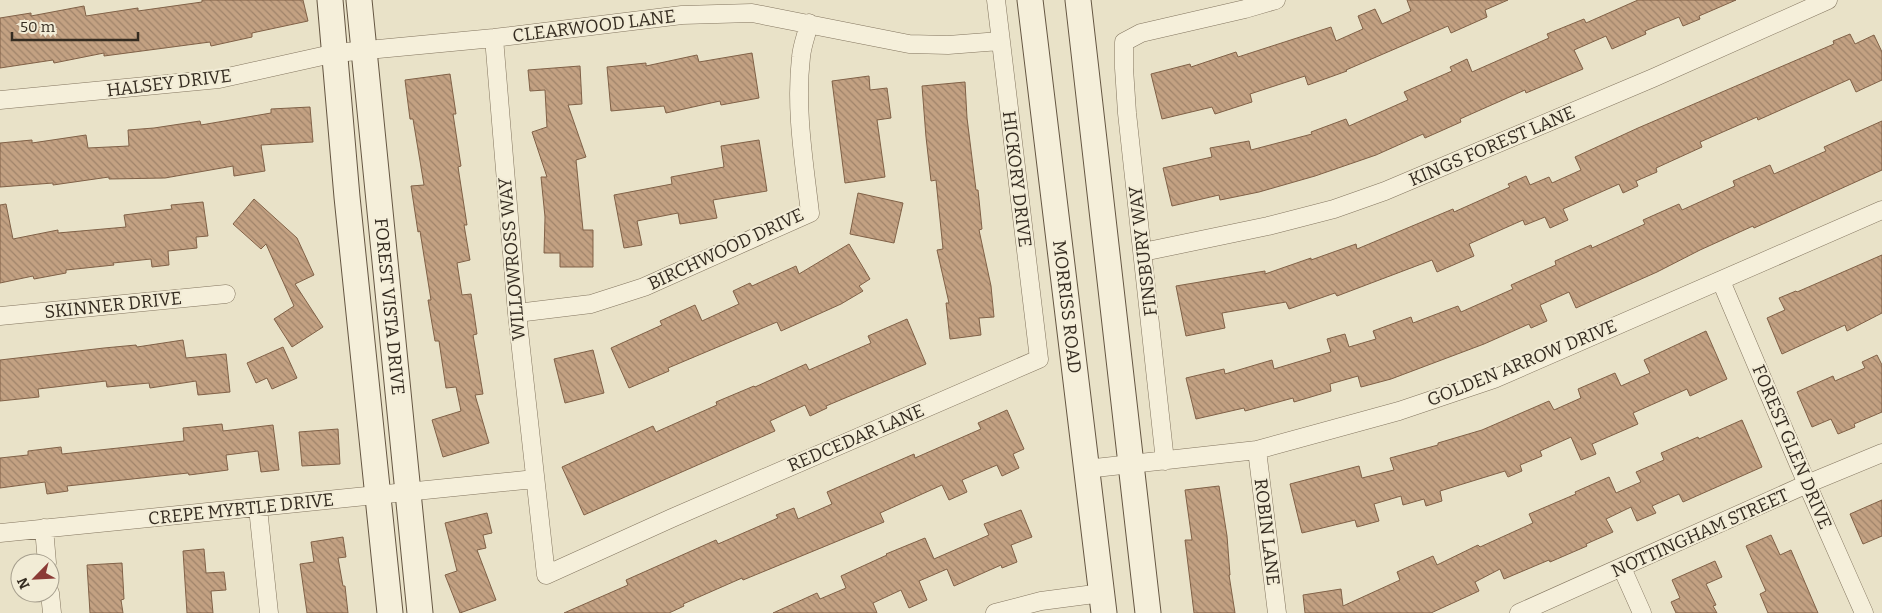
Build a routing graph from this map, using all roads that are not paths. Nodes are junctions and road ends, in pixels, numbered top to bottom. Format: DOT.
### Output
graph roads {
  1 [pos="330,0"];
  2 [pos="359,0"];
  3 [pos="996,0"];
  4 [pos="1030,0"];
  5 [pos="1078,0"];
  6 [pos="1276,0"];
  7 [pos="1828,0"];
  8 [pos="809,23"];
  9 [pos="494,38"];
  10 [pos="1000,40"];
  11 [pos="364,50"];
  12 [pos="336,53"];
  13 [pos="0,100"];
  14 [pos="1882,210"];
  15 [pos="1143,252"];
  16 [pos="1721,281"];
  17 [pos="226,294"];
  18 [pos="517,313"];
  19 [pos="0,316"];
  20 [pos="1040,358"];
  21 [pos="1257,450"];
  22 [pos="1882,454"];
  23 [pos="1165,461"];
  24 [pos="1130,465"];
  25 [pos="1086,469"];
  26 [pos="534,479"];
  27 [pos="1807,484"];
  28 [pos="408,491"];
  29 [pos="379,494"];
  30 [pos="258,508"];
  31 [pos="672,518"];
  32 [pos="44,528"];
  33 [pos="0,532"];
  34 [pos="46,553"];
  35 [pos="1622,568"];
  36 [pos="1103,603"];
  37 [pos="269,613"];
  38 [pos="390,613"];
  39 [pos="420,613"];
  40 [pos="995,613"];
  41 [pos="1148,613"];
  42 [pos="1277,613"];
  43 [pos="1519,613"];
  44 [pos="1642,613"];
  45 [pos="1864,613"];
  1 -- 12 [label="main road, FOREST VISTA DRIVE"];
  2 -- 11 [label="main road, FOREST VISTA DRIVE"];
  3 -- 10 [label="street, HICKORY DRIVE"];
  4 -- 25 [label="main road, MORRISS ROAD"];
  5 -- 24 [label="main road"];
  6 -- 15 [label="street, FINSBURY WAY"];
  7 -- 15 [label="street, KINGS FOREST LANE"];
  8 -- 9 [label="street, CLEARWOOD LANE"];
  8 -- 10 [label="street, CLEARWOOD LANE"];
  8 -- 18 [label="street, BIRCHWOOD DRIVE"];
  9 -- 11 [label="street, CLEARWOOD LANE"];
  9 -- 18 [label="street, WILLOWROSS WAY"];
  10 -- 20 [label="street, HICKORY DRIVE"];
  11 -- 12 [label="street, CLEARWOOD LANE"];
  11 -- 28 [label="main road, FOREST VISTA DRIVE"];
  12 -- 13 [label="street, HALSEY DRIVE"];
  12 -- 29 [label="main road, FOREST VISTA DRIVE"];
  14 -- 16 [label="street, GOLDEN ARROW DRIVE"];
  15 -- 23 [label="street, FINSBURY WAY"];
  16 -- 21 [label="street, GOLDEN ARROW DRIVE"];
  16 -- 27 [label="street, FOREST GLEN DRIVE"];
  17 -- 19 [label="street, SKINNER DRIVE"];
  18 -- 26 [label="street, WILLOWROSS WAY"];
  20 -- 31 [label="street, REDCEDAR LANE"];
  21 -- 23 [label="street, GOLDEN ARROW DRIVE"];
  21 -- 42 [label="street, ROBIN LANE"];
  22 -- 27 [label="street, NOTTINGHAM STREET"];
  23 -- 24 [label="street, GOLDEN ARROW DRIVE"];
  24 -- 25 [label="street, GOLDEN ARROW DRIVE"];
  24 -- 41 [label="main road"];
  25 -- 36 [label="main road, MORRISS ROAD"];
  26 -- 28 [label="street, CREPE MYRTLE DRIVE"];
  26 -- 31 [label="street, WILLOWROSS WAY"];
  27 -- 35 [label="street, NOTTINGHAM STREET"];
  27 -- 45 [label="street, FOREST GLEN DRIVE"];
  28 -- 29 [label="street, CREPE MYRTLE DRIVE"];
  28 -- 39 [label="main road, FOREST VISTA DRIVE"];
  29 -- 30 [label="street, CREPE MYRTLE DRIVE"];
  29 -- 38 [label="main road, FOREST VISTA DRIVE"];
  30 -- 32 [label="street, CREPE MYRTLE DRIVE"];
  30 -- 37 [label="street"];
  32 -- 33 [label="street, CREPE MYRTLE DRIVE"];
  32 -- 34 [label="street"];
  35 -- 43 [label="street, NOTTINGHAM STREET"];
  35 -- 44 [label="street"];
  36 -- 40 [label="street"];
}
